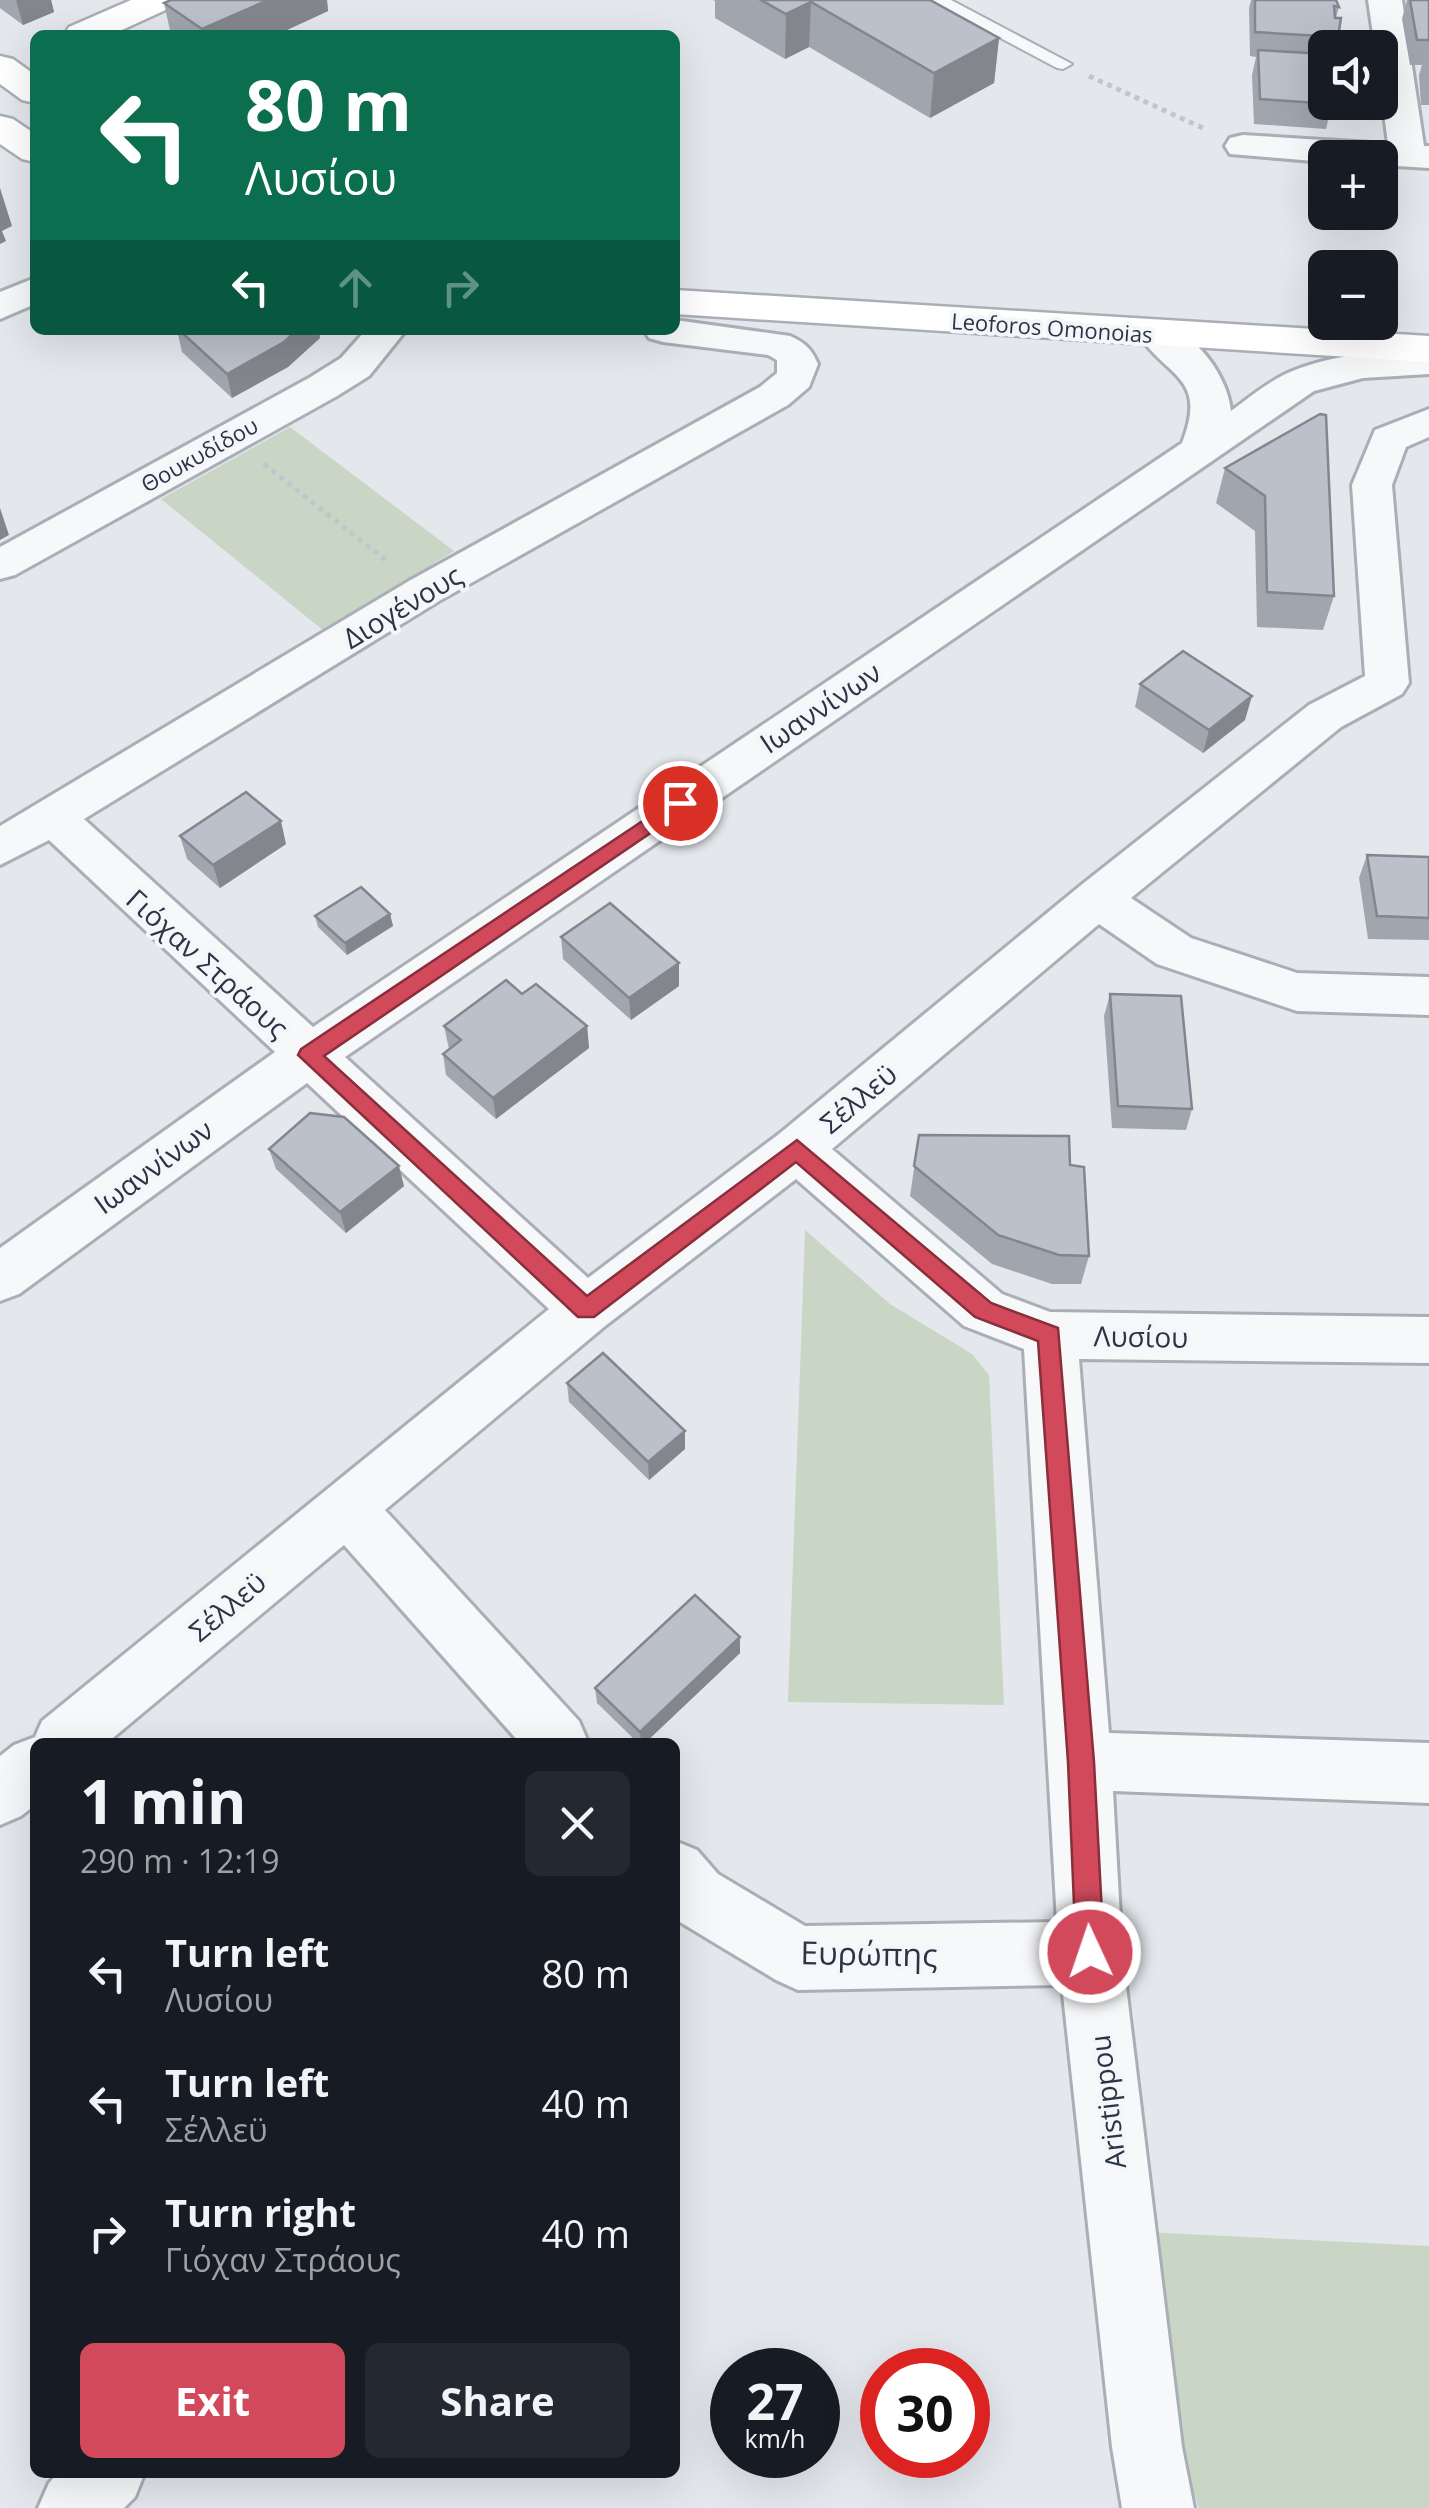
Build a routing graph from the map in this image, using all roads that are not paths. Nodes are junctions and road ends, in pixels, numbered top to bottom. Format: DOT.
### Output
graph roads {
  1 [pos="160,0"];
  2 [pos="938,0"];
  3 [pos="1384,0"];
  4 [pos="93,30"];
  5 [pos="1063,64"];
  6 [pos="9,66"];
  7 [pos="30,87"];
  8 [pos="0,127"];
  9 [pos="1243,146"];
  10 [pos="30,147"];
  11 [pos="1418,156"];
  12 [pos="680,267"];
  13 [pos="30,292"];
  14 [pos="680,302"];
  15 [pos="1308,305"];
  16 [pos="0,307"];
  17 [pos="1398,310"];
  18 [pos="1429,312"];
  19 [pos="680,331"];
  20 [pos="1157,334"];
  21 [pos="382,335"];
  22 [pos="1429,349"];
  23 [pos="1429,362"];
  24 [pos="1429,422"];
  25 [pos="1200,448"];
  26 [pos="0,566"];
  27 [pos="1408,684"];
  28 [pos="52,816"];
  29 [pos="0,848"];
  30 [pos="1097,899"];
  31 [pos="1429,996"];
  32 [pos="309,1055"];
  33 [pos="797,1149"];
  34 [pos="0,1278"];
  35 [pos="586,1310"];
  36 [pos="1050,1335"];
  37 [pos="1429,1340"];
  38 [pos="346,1506"];
  39 [pos="68,1738"];
  40 [pos="554,1738"];
  41 [pos="1081,1762"];
  42 [pos="30,1770"];
  43 [pos="1429,1773"];
  44 [pos="0,1795"];
  45 [pos="682,1895"];
  46 [pos="1090,1952"];
  47 [pos="104,2478"];
  48 [pos="74,2508"];
  49 [pos="1158,2508"];
  1 -- 4 [label="main road"];
  2 -- 5 [label="lane"];
  3 -- 11 [label="street"];
  6 -- 7 [label="main road"];
  8 -- 10 [label="main road"];
  9 -- 11 [label="street"];
  12 -- 15 [label="main road, Leoforos Omonoias"];
  13 -- 16 [label="street"];
  14 -- 20 [label="main road, Leoforos Omonoias"];
  17 -- 18 [label="main road"];
  19 -- 28 [label="street, Διογένους"];
  20 -- 22 [label="main road, Leoforos Omonoias"];
  20 -- 25 [label="street"];
  21 -- 26 [label="street, Θουκυδίδου"];
  23 -- 25 [label="street, Ιωαννίνων"];
  24 -- 27 [label="street, Σέλλεϋ"];
  25 -- 32 [label="street, Ιωαννίνων"];
  27 -- 30 [label="street, Σέλλεϋ"];
  28 -- 29 [label="street, Διογένους"];
  28 -- 32 [label="street, Γιόχαν Στράους"];
  30 -- 31 [label="street"];
  30 -- 33 [label="street, Σέλλεϋ"];
  32 -- 34 [label="street, Ιωαννίνων"];
  32 -- 35 [label="street, Γιόχαν Στράους"];
  33 -- 35 [label="street, Σέλλεϋ"];
  33 -- 36 [label="street, Λυσίου"];
  35 -- 38 [label="street, Σέλλεϋ"];
  36 -- 37 [label="street, Λυσίου"];
  36 -- 41 [label="street, Aristippou"];
  38 -- 39 [label="street, Σέλλεϋ"];
  38 -- 40 [label="street"];
  41 -- 43 [label="street"];
  41 -- 46 [label="street, Aristippou"];
  42 -- 44 [label="street"];
  45 -- 46 [label="street, Ευρώπης"];
  46 -- 49 [label="street, Aristippou"];
  47 -- 48 [label="street"];
}
